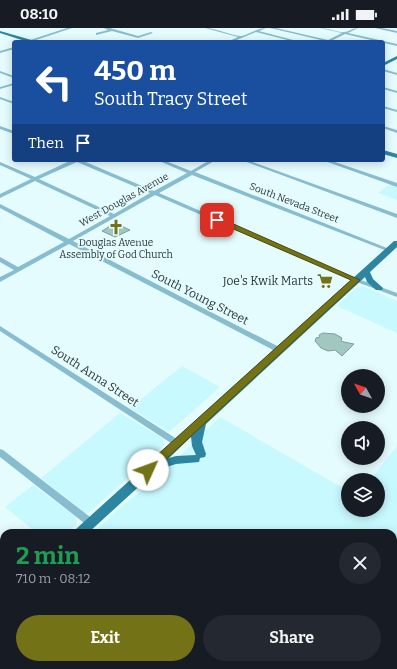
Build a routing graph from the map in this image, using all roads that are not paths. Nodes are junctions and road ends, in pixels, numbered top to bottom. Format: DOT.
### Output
graph roads {
  1 [pos="69,28"];
  2 [pos="106,28"];
  3 [pos="117,28"];
  4 [pos="207,28"];
  5 [pos="264,28"];
  6 [pos="272,28"];
  7 [pos="322,28"];
  8 [pos="356,28"];
  9 [pos="377,28"];
  10 [pos="112,30"];
  11 [pos="0,32"];
  12 [pos="255,32"];
  13 [pos="397,32"];
  14 [pos="151,33"];
  15 [pos="345,33"];
  16 [pos="97,34"];
  17 [pos="242,37"];
  18 [pos="28,40"];
  19 [pos="33,40"];
  20 [pos="234,40"];
  21 [pos="290,40"];
  22 [pos="319,40"];
  23 [pos="331,40"];
  24 [pos="375,40"];
  25 [pos="385,42"];
  26 [pos="397,45"];
  27 [pos="12,49"];
  28 [pos="0,52"];
  29 [pos="397,58"];
  30 [pos="385,64"];
  31 [pos="385,71"];
  32 [pos="0,72"];
  33 [pos="397,74"];
  34 [pos="12,76"];
  35 [pos="12,85"];
  36 [pos="0,88"];
  37 [pos="385,89"];
  38 [pos="397,92"];
  39 [pos="0,98"];
  40 [pos="12,102"];
  41 [pos="385,108"];
  42 [pos="397,111"];
  43 [pos="0,127"];
  44 [pos="385,128"];
  45 [pos="12,130"];
  46 [pos="9,131"];
  47 [pos="12,132"];
  48 [pos="397,132"];
  49 [pos="0,135"];
  50 [pos="385,153"];
  51 [pos="397,156"];
  52 [pos="72,162"];
  53 [pos="81,162"];
  54 [pos="164,162"];
  55 [pos="210,162"];
  56 [pos="248,162"];
  57 [pos="330,162"];
  58 [pos="0,163"];
  59 [pos="191,173"];
  60 [pos="35,179"];
  61 [pos="397,185"];
  62 [pos="155,193"];
  63 [pos="0,196"];
  64 [pos="0,206"];
  65 [pos="114,216"];
  66 [pos="397,216"];
  67 [pos="69,242"];
  68 [pos="397,243"];
  69 [pos="389,250"];
  70 [pos="0,260"];
  71 [pos="18,270"];
  72 [pos="366,271"];
  73 [pos="0,280"];
  74 [pos="356,280"];
  75 [pos="380,288"];
  76 [pos="397,295"];
  77 [pos="397,300"];
  78 [pos="0,328"];
  79 [pos="279,350"];
  80 [pos="203,419"];
  81 [pos="177,443"];
  82 [pos="0,452"];
  83 [pos="151,467"];
  84 [pos="91,523"];
  85 [pos="84,529"];
  1 -- 19 [label="street"];
  2 -- 10 [label="street"];
  3 -- 10 [label="street"];
  4 -- 17 [label="street"];
  5 -- 12 [label="street"];
  6 -- 22 [label="street"];
  7 -- 15 [label="street"];
  8 -- 15 [label="street"];
  9 -- 13 [label="street"];
  10 -- 14 [label="street"];
  10 -- 16 [label="street"];
  11 -- 18 [label="main road"];
  12 -- 17 [label="street"];
  12 -- 21 [label="street"];
  15 -- 23 [label="street"];
  15 -- 24 [label="street"];
  17 -- 20 [label="street"];
  25 -- 26 [label="street"];
  27 -- 28 [label="street"];
  29 -- 30 [label="main road"];
  31 -- 33 [label="street"];
  32 -- 34 [label="street"];
  35 -- 36 [label="street"];
  37 -- 38 [label="street"];
  39 -- 40 [label="street"];
  41 -- 42 [label="street"];
  43 -- 46 [label="street"];
  44 -- 48 [label="street"];
  45 -- 46 [label="street"];
  46 -- 47 [label="street"];
  46 -- 49 [label="street"];
  50 -- 51 [label="main road"];
  52 -- 60 [label="street"];
  53 -- 62 [label="street"];
  54 -- 59 [label="street, South Nevada Street"];
  55 -- 59 [label="street, West Douglas Avenue"];
  56 -- 66 [label="street"];
  57 -- 61 [label="street"];
  58 -- 60 [label="street"];
  59 -- 62 [label="street, West Douglas Avenue"];
  59 -- 69 [label="street, South Nevada Street"];
  60 -- 63 [label="street"];
  60 -- 65 [label="street"];
  62 -- 65 [label="street, West Douglas Avenue"];
  62 -- 74 [label="street"];
  64 -- 67 [label="street, South Young Street"];
  65 -- 67 [label="street, West Douglas Avenue"];
  67 -- 71 [label="street, West Douglas Avenue"];
  67 -- 79 [label="street, South Young Street"];
  68 -- 69 [label="main road"];
  69 -- 72 [label="main road"];
  70 -- 71 [label="street"];
  71 -- 73 [label="street, West Douglas Avenue"];
  72 -- 74 [label="main road"];
  72 -- 75 [label="main road"];
  74 -- 75 [label="street"];
  74 -- 77 [label="street"];
  74 -- 79 [label="main road"];
  75 -- 76 [label="street"];
  78 -- 81 [label="street, South Anna Street"];
  79 -- 80 [label="main road"];
  80 -- 81 [label="main road"];
  80 -- 83 [label="main road"];
  81 -- 83 [label="main road"];
  82 -- 84 [label="street"];
  83 -- 84 [label="main road"];
  84 -- 85 [label="main road"];
}
